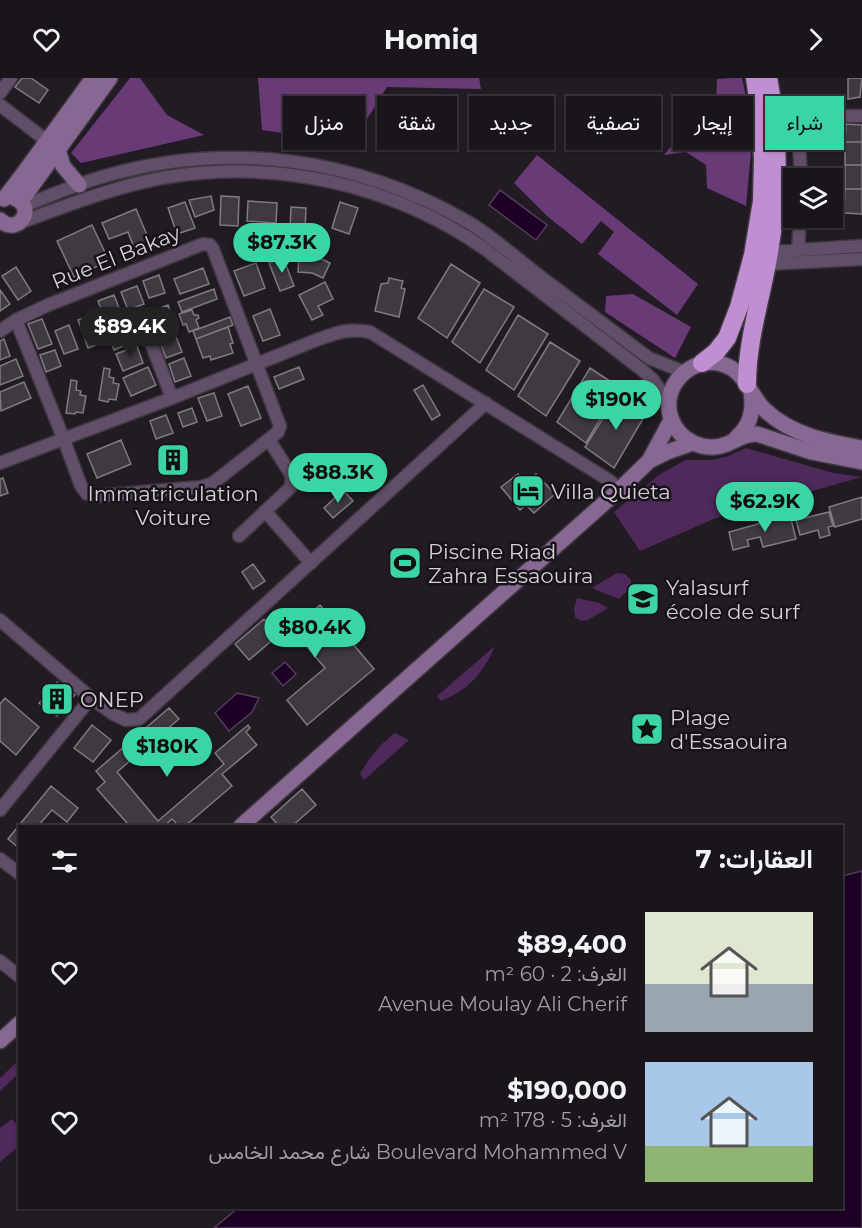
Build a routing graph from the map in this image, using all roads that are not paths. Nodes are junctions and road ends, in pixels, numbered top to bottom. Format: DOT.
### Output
graph roads {
  1 [pos="11,78"];
  2 [pos="93,78"];
  3 [pos="110,78"];
  4 [pos="755,78"];
  5 [pos="768,78"];
  6 [pos="0,93"];
  7 [pos="0,105"];
  8 [pos="862,116"];
  9 [pos="53,145"];
  10 [pos="800,168"];
  11 [pos="79,184"];
  12 [pos="2,201"];
  13 [pos="23,203"];
  14 [pos="11,223"];
  15 [pos="799,228"];
  16 [pos="0,239"];
  17 [pos="862,246"];
  18 [pos="798,250"];
  19 [pos="768,258"];
  20 [pos="862,260"];
  21 [pos="16,320"];
  22 [pos="145,327"];
  23 [pos="0,331"];
  24 [pos="702,363"];
  25 [pos="256,364"];
  26 [pos="684,372"];
  27 [pos="749,388"];
  28 [pos="172,398"];
  29 [pos="486,403"];
  30 [pos="669,403"];
  31 [pos="671,420"];
  32 [pos="64,440"];
  33 [pos="268,440"];
  34 [pos="735,440"];
  35 [pos="693,443"];
  36 [pos="862,448"];
  37 [pos="649,461"];
  38 [pos="862,462"];
  39 [pos="0,463"];
  40 [pos="620,489"];
  41 [pos="266,511"];
  42 [pos="239,536"];
  43 [pos="311,563"];
  44 [pos="0,620"];
  45 [pos="91,698"];
  46 [pos="0,810"];
  47 [pos="242,825"];
  48 [pos="0,859"];
  49 [pos="18,872"];
  50 [pos="0,961"];
  51 [pos="18,975"];
  52 [pos="18,1025"];
  53 [pos="0,1041"];
  1 -- 6 [label="street"];
  2 -- 9 [label="street"];
  3 -- 9 [label="street"];
  4 -- 24 [label="highway"];
  5 -- 19 [label="highway"];
  7 -- 9 [label="street"];
  8 -- 10 [label="street"];
  9 -- 11 [label="street"];
  9 -- 12 [label="street"];
  9 -- 13 [label="street"];
  11 -- 13 [label="street"];
  11 -- 26 [label="street"];
  12 -- 13 [label="street"];
  13 -- 14 [label="street"];
  14 -- 16 [label="street"];
  14 -- 30 [label="street"];
  15 -- 18 [label="street"];
  17 -- 18 [label="street"];
  18 -- 19 [label="street"];
  19 -- 20 [label="street"];
  19 -- 27 [label="highway"];
  21 -- 23 [label="street, Rue El Bakay"];
  21 -- 25 [label="street, Rue El Bakay"];
  21 -- 32 [label="street"];
  22 -- 28 [label="street"];
  24 -- 26 [label="street"];
  24 -- 27 [label="street"];
  25 -- 28 [label="street"];
  25 -- 29 [label="street"];
  25 -- 33 [label="street, Rue El Bakay"];
  26 -- 30 [label="street"];
  27 -- 34 [label="street"];
  27 -- 36 [label="street"];
  28 -- 32 [label="street"];
  29 -- 40 [label="street"];
  29 -- 43 [label="street"];
  30 -- 31 [label="street"];
  31 -- 35 [label="street"];
  31 -- 37 [label="street"];
  32 -- 33 [label="street"];
  32 -- 39 [label="street"];
  33 -- 41 [label="street"];
  34 -- 35 [label="street"];
  34 -- 38 [label="street"];
  35 -- 37 [label="street"];
  37 -- 40 [label="street"];
  40 -- 47 [label="street"];
  41 -- 42 [label="street"];
  41 -- 43 [label="street"];
  43 -- 45 [label="street"];
  44 -- 45 [label="street"];
  45 -- 46 [label="street"];
  48 -- 49 [label="street"];
  50 -- 51 [label="street"];
  52 -- 53 [label="street"];
}
